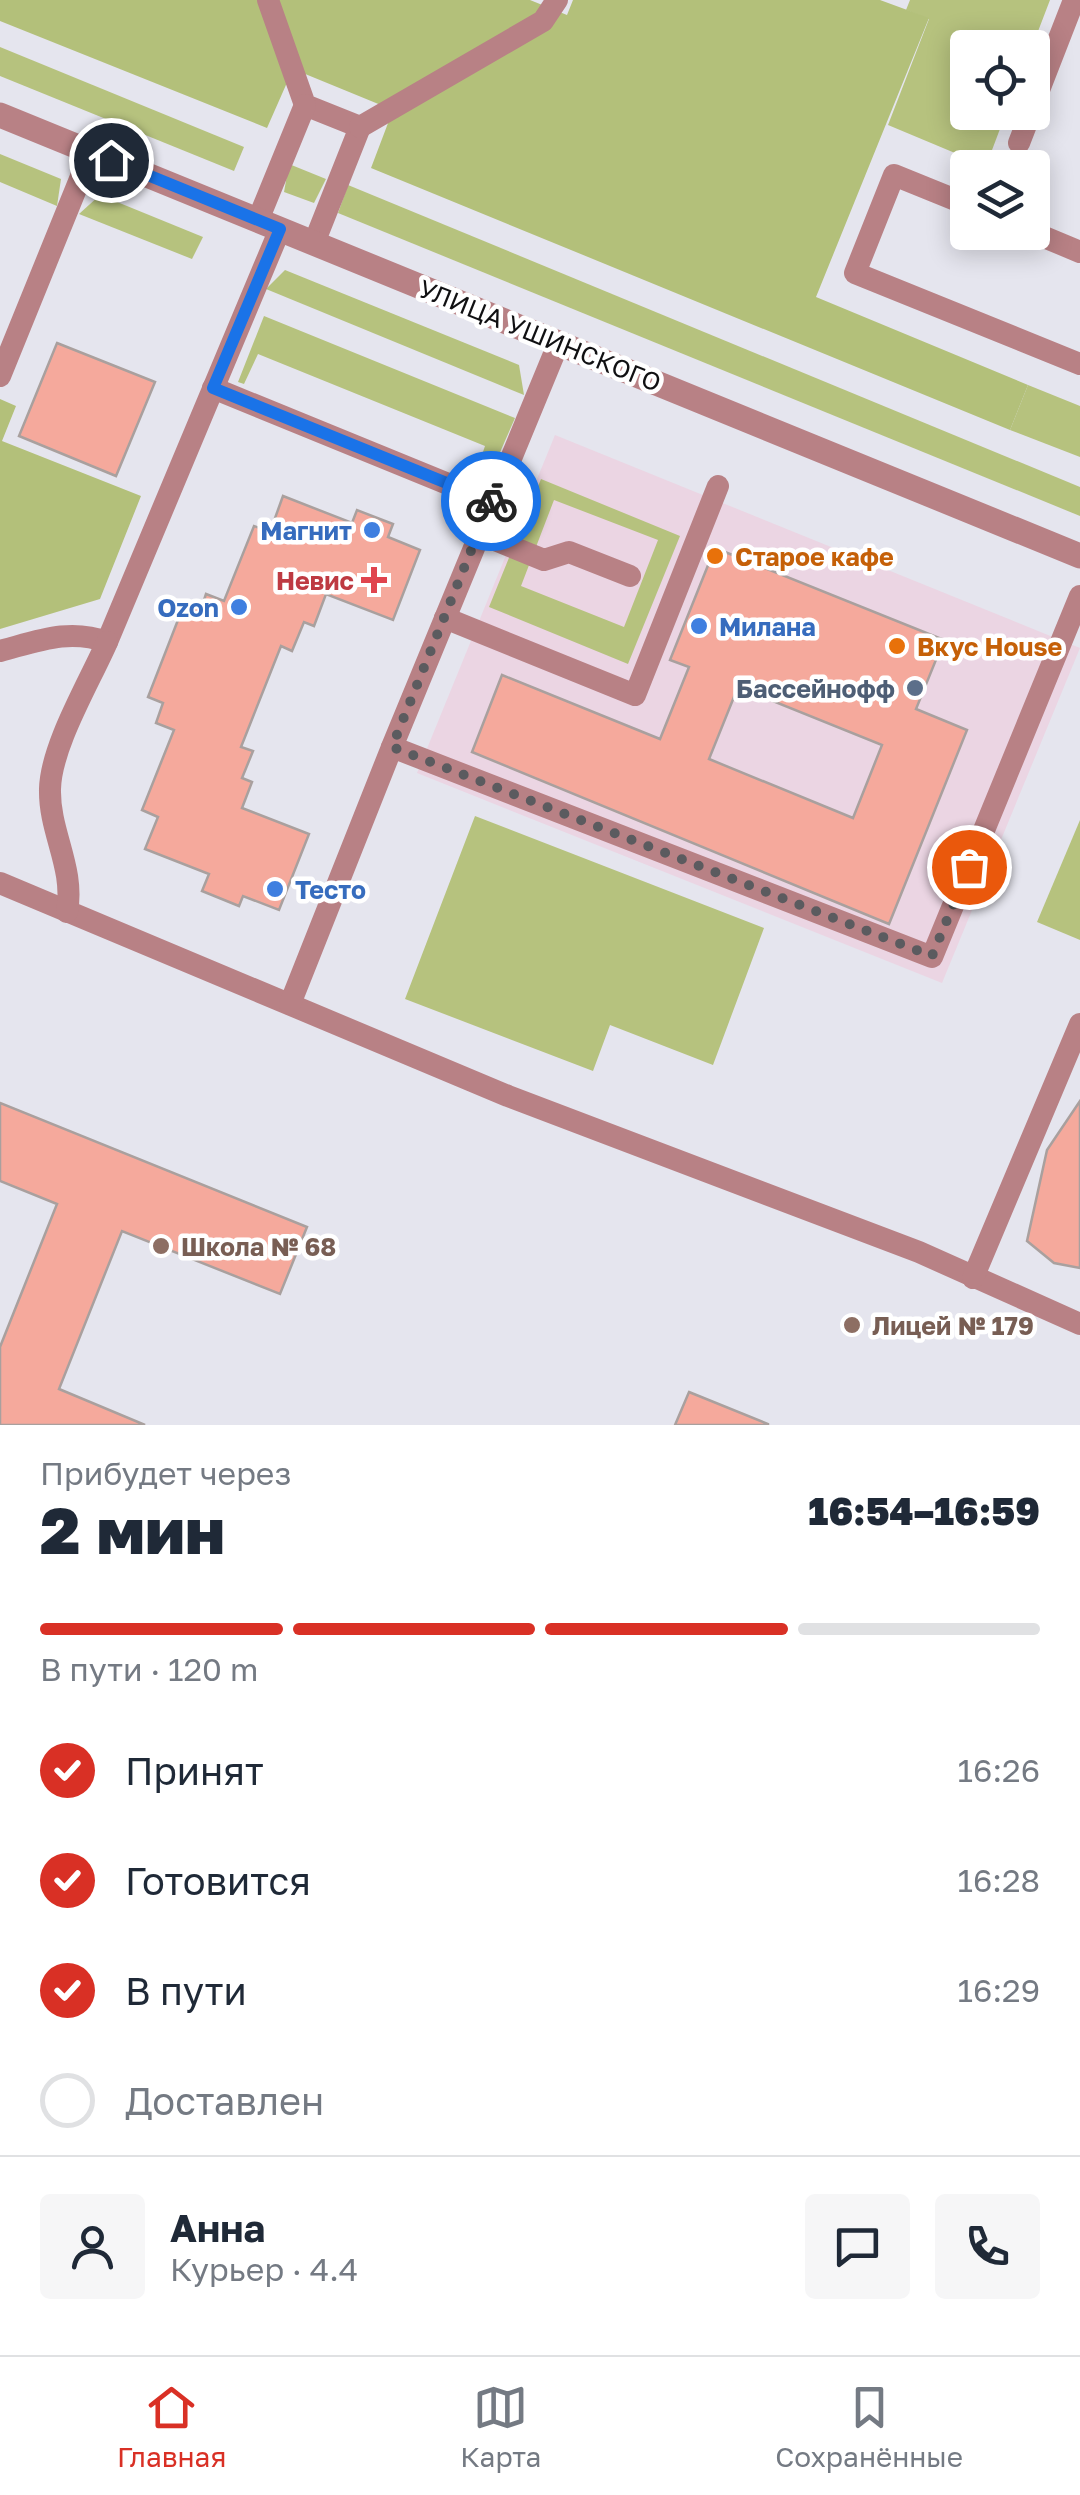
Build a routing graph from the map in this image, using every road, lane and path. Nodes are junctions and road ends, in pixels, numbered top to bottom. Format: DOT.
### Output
graph roads {
  1 [pos="268,0"];
  2 [pos="556,0"];
  3 [pos="1074,0"];
  4 [pos="1050,63"];
  5 [pos="305,104"];
  6 [pos="0,114"];
  7 [pos="360,127"];
  8 [pos="1024,130"];
  9 [pos="1019,143"];
  10 [pos="91,152"];
  11 [pos="950,198"];
  12 [pos="269,224"];
  13 [pos="1050,240"];
  14 [pos="314,242"];
  15 [pos="1080,252"];
  16 [pos="558,342"];
  17 [pos="1080,364"];
  18 [pos="0,376"];
  19 [pos="213,388"];
  20 [pos="718,486"];
  21 [pos="492,502"];
  22 [pos="478,533"];
  23 [pos="1080,556"];
  24 [pos="630,576"];
  25 [pos="1080,596"];
  26 [pos="445,618"];
  27 [pos="107,642"];
  28 [pos="0,651"];
  29 [pos="392,747"];
  30 [pos="0,883"];
  31 [pos="67,912"];
  32 [pos="290,1004"];
  33 [pos="1080,1024"];
  34 [pos="973,1278"];
  35 [pos="1080,1324"];
  1 -- 5 [label="lane"];
  2 -- 7 [label="lane"];
  3 -- 4 [label="lane"];
  5 -- 7 [label="lane"];
  5 -- 12 [label="lane"];
  6 -- 10 [label="street, УЛИЦА УШИНСКОГО"];
  7 -- 14 [label="lane"];
  8 -- 9 [label="lane"];
  10 -- 12 [label="street, УЛИЦА УШИНСКОГО"];
  10 -- 18 [label="lane"];
  11 -- 17 [label="lane"];
  12 -- 14 [label="street, УЛИЦА УШИНСКОГО"];
  12 -- 19 [label="lane"];
  13 -- 15 [label="lane"];
  14 -- 16 [label="street, УЛИЦА УШИНСКОГО"];
  16 -- 21 [label="lane"];
  16 -- 23 [label="street, УЛИЦА УШИНСКОГО"];
  19 -- 21 [label="lane"];
  19 -- 27 [label="lane"];
  20 -- 26 [label="lane"];
  21 -- 22 [label="lane"];
  22 -- 24 [label="lane"];
  22 -- 26 [label="lane"];
  25 -- 29 [label="lane"];
  26 -- 29 [label="lane"];
  27 -- 28 [label="lane"];
  27 -- 31 [label="lane"];
  29 -- 32 [label="lane"];
  30 -- 31 [label="lane"];
  31 -- 32 [label="lane"];
  32 -- 34 [label="lane"];
  33 -- 34 [label="lane"];
  34 -- 35 [label="lane"];
}
